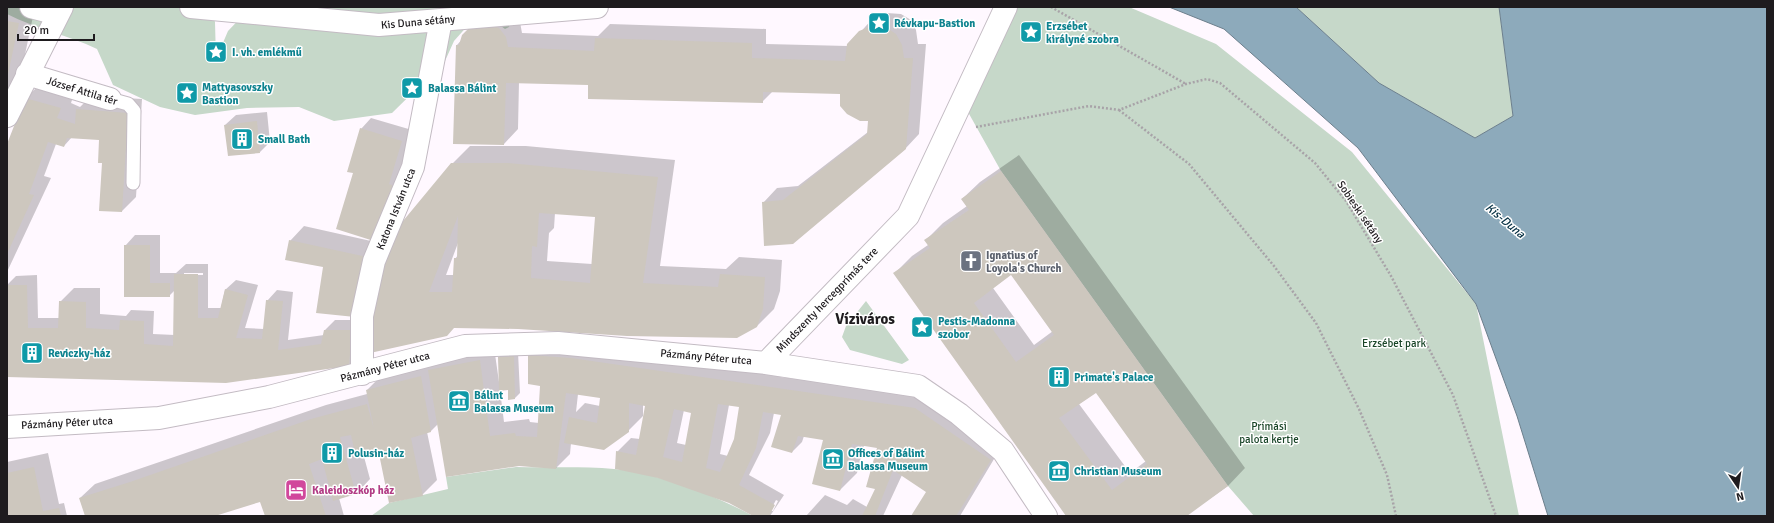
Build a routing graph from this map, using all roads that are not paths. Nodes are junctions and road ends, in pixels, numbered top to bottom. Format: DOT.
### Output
graph roads {
  1 [pos="31,7"];
  2 [pos="190,7"];
  3 [pos="597,7"];
  4 [pos="1002,8"];
  5 [pos="60,10"];
  6 [pos="441,20"];
  7 [pos="25,79"];
  8 [pos="110,99"];
  9 [pos="7,116"];
  10 [pos="133,183"];
  11 [pos="766,363"];
  12 [pos="362,374"];
  13 [pos="7,427"];
  14 [pos="1046,516"];
  1 -- 5 [label="street"];
  2 -- 6 [label="street, Kis Duna sétány"];
  3 -- 6 [label="street, Kis Duna sétány"];
  4 -- 11 [label="street, Mindszenty hercegprímás tere"];
  5 -- 7 [label="street"];
  6 -- 12 [label="street, Katona István utca"];
  7 -- 8 [label="street, József Attila tér"];
  7 -- 9 [label="street"];
  8 -- 10 [label="lane, József Attila tér"];
  11 -- 12 [label="street, Pázmány Péter utca"];
  11 -- 14 [label="street, Mindszenty hercegprímás tere"];
  12 -- 13 [label="street, Pázmány Péter utca"];
}
